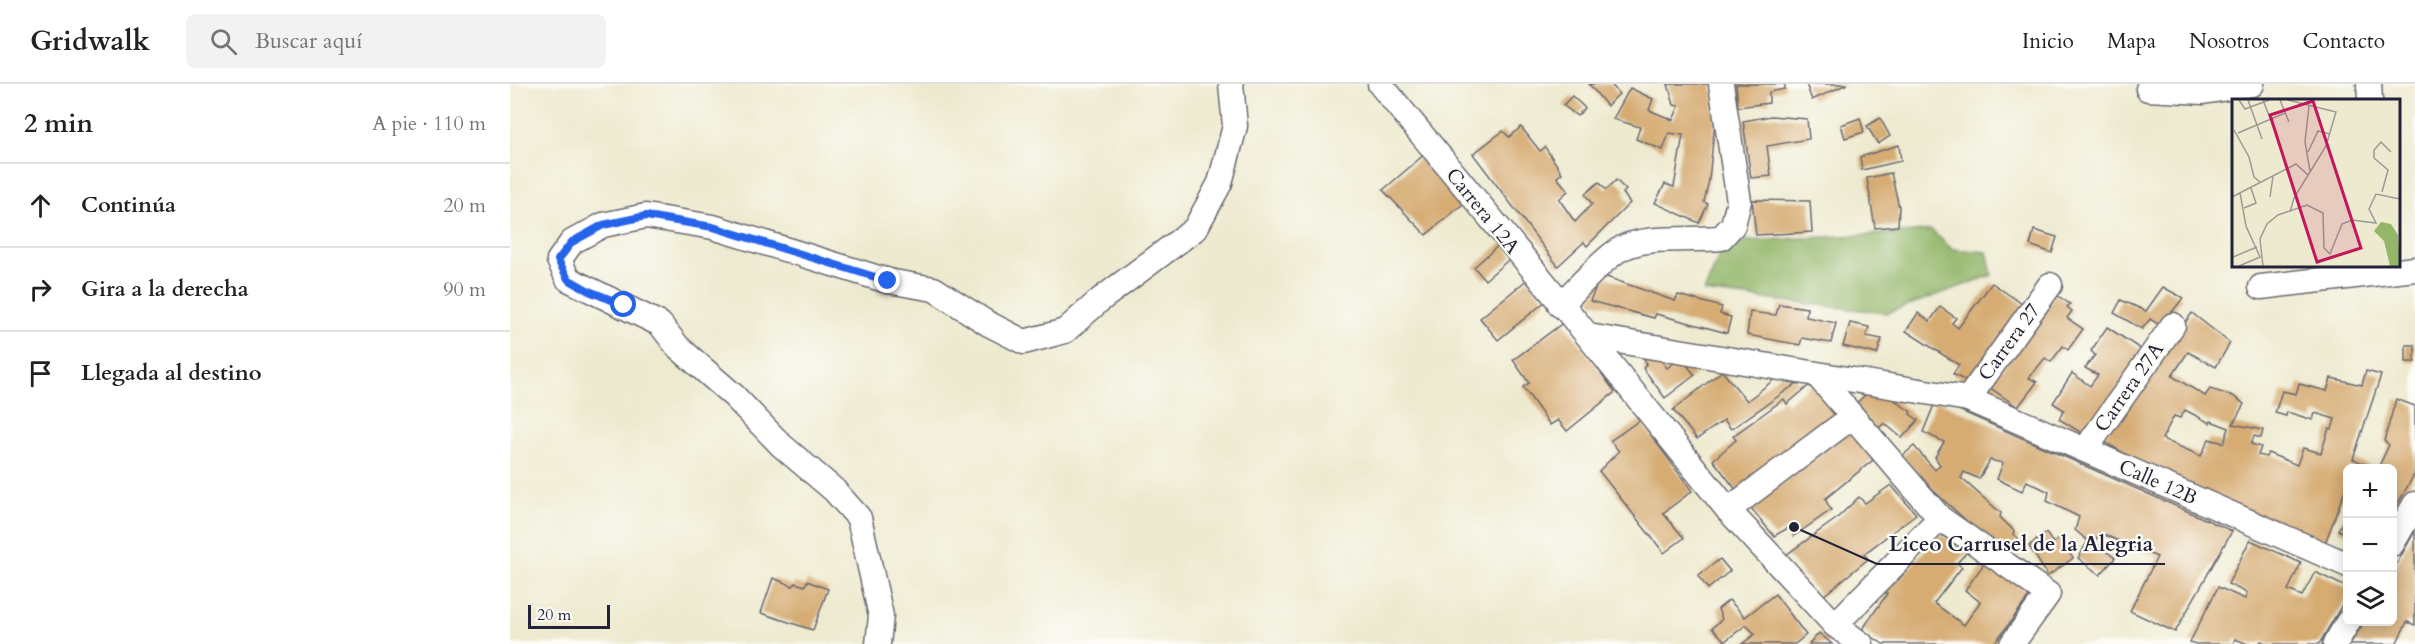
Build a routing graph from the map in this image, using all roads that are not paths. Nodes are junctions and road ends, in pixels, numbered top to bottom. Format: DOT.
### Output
graph roads {
  1 [pos="1231,84"];
  2 [pos="1380,84"];
  3 [pos="1720,84"];
  4 [pos="2252,84"];
  5 [pos="2369,84"];
  6 [pos="2148,89"];
  7 [pos="2370,99"];
  8 [pos="2378,269"];
  9 [pos="2415,269"];
  10 [pos="2050,285"];
  11 [pos="2261,287"];
  12 [pos="1560,305"];
  13 [pos="2173,326"];
  14 [pos="1588,336"];
  15 [pos="1817,375"];
  16 [pos="1968,399"];
  17 [pos="1852,417"];
  18 [pos="2085,450"];
  19 [pos="2415,504"];
  20 [pos="1728,510"];
  21 [pos="1940,518"];
  22 [pos="2397,535"];
  23 [pos="2343,563"];
  24 [pos="1835,625"];
  25 [pos="2345,626"];
  26 [pos="878,644"];
  27 [pos="1861,644"];
  28 [pos="2012,644"];
  29 [pos="2335,644"];
  1 -- 26 [label="street"];
  2 -- 12 [label="street, Carrera 12A"];
  3 -- 12 [label="street"];
  4 -- 6 [label="street"];
  5 -- 7 [label="street"];
  8 -- 9 [label="street"];
  8 -- 11 [label="street"];
  10 -- 16 [label="street, Carrera 27"];
  12 -- 14 [label="street, Carrera 12A"];
  13 -- 18 [label="street, Carrera 27A"];
  14 -- 15 [label="street, Calle 12B"];
  14 -- 20 [label="street, Carrera 12A"];
  15 -- 16 [label="street, Calle 12B"];
  15 -- 17 [label="street"];
  16 -- 18 [label="street, Calle 12B"];
  17 -- 20 [label="street"];
  17 -- 21 [label="street"];
  18 -- 23 [label="street, Calle 12B"];
  19 -- 22 [label="street"];
  20 -- 24 [label="street, Carrera 12A"];
  21 -- 24 [label="street"];
  21 -- 28 [label="street"];
  24 -- 27 [label="street, Carrera 12A"];
  25 -- 29 [label="street"];
}
